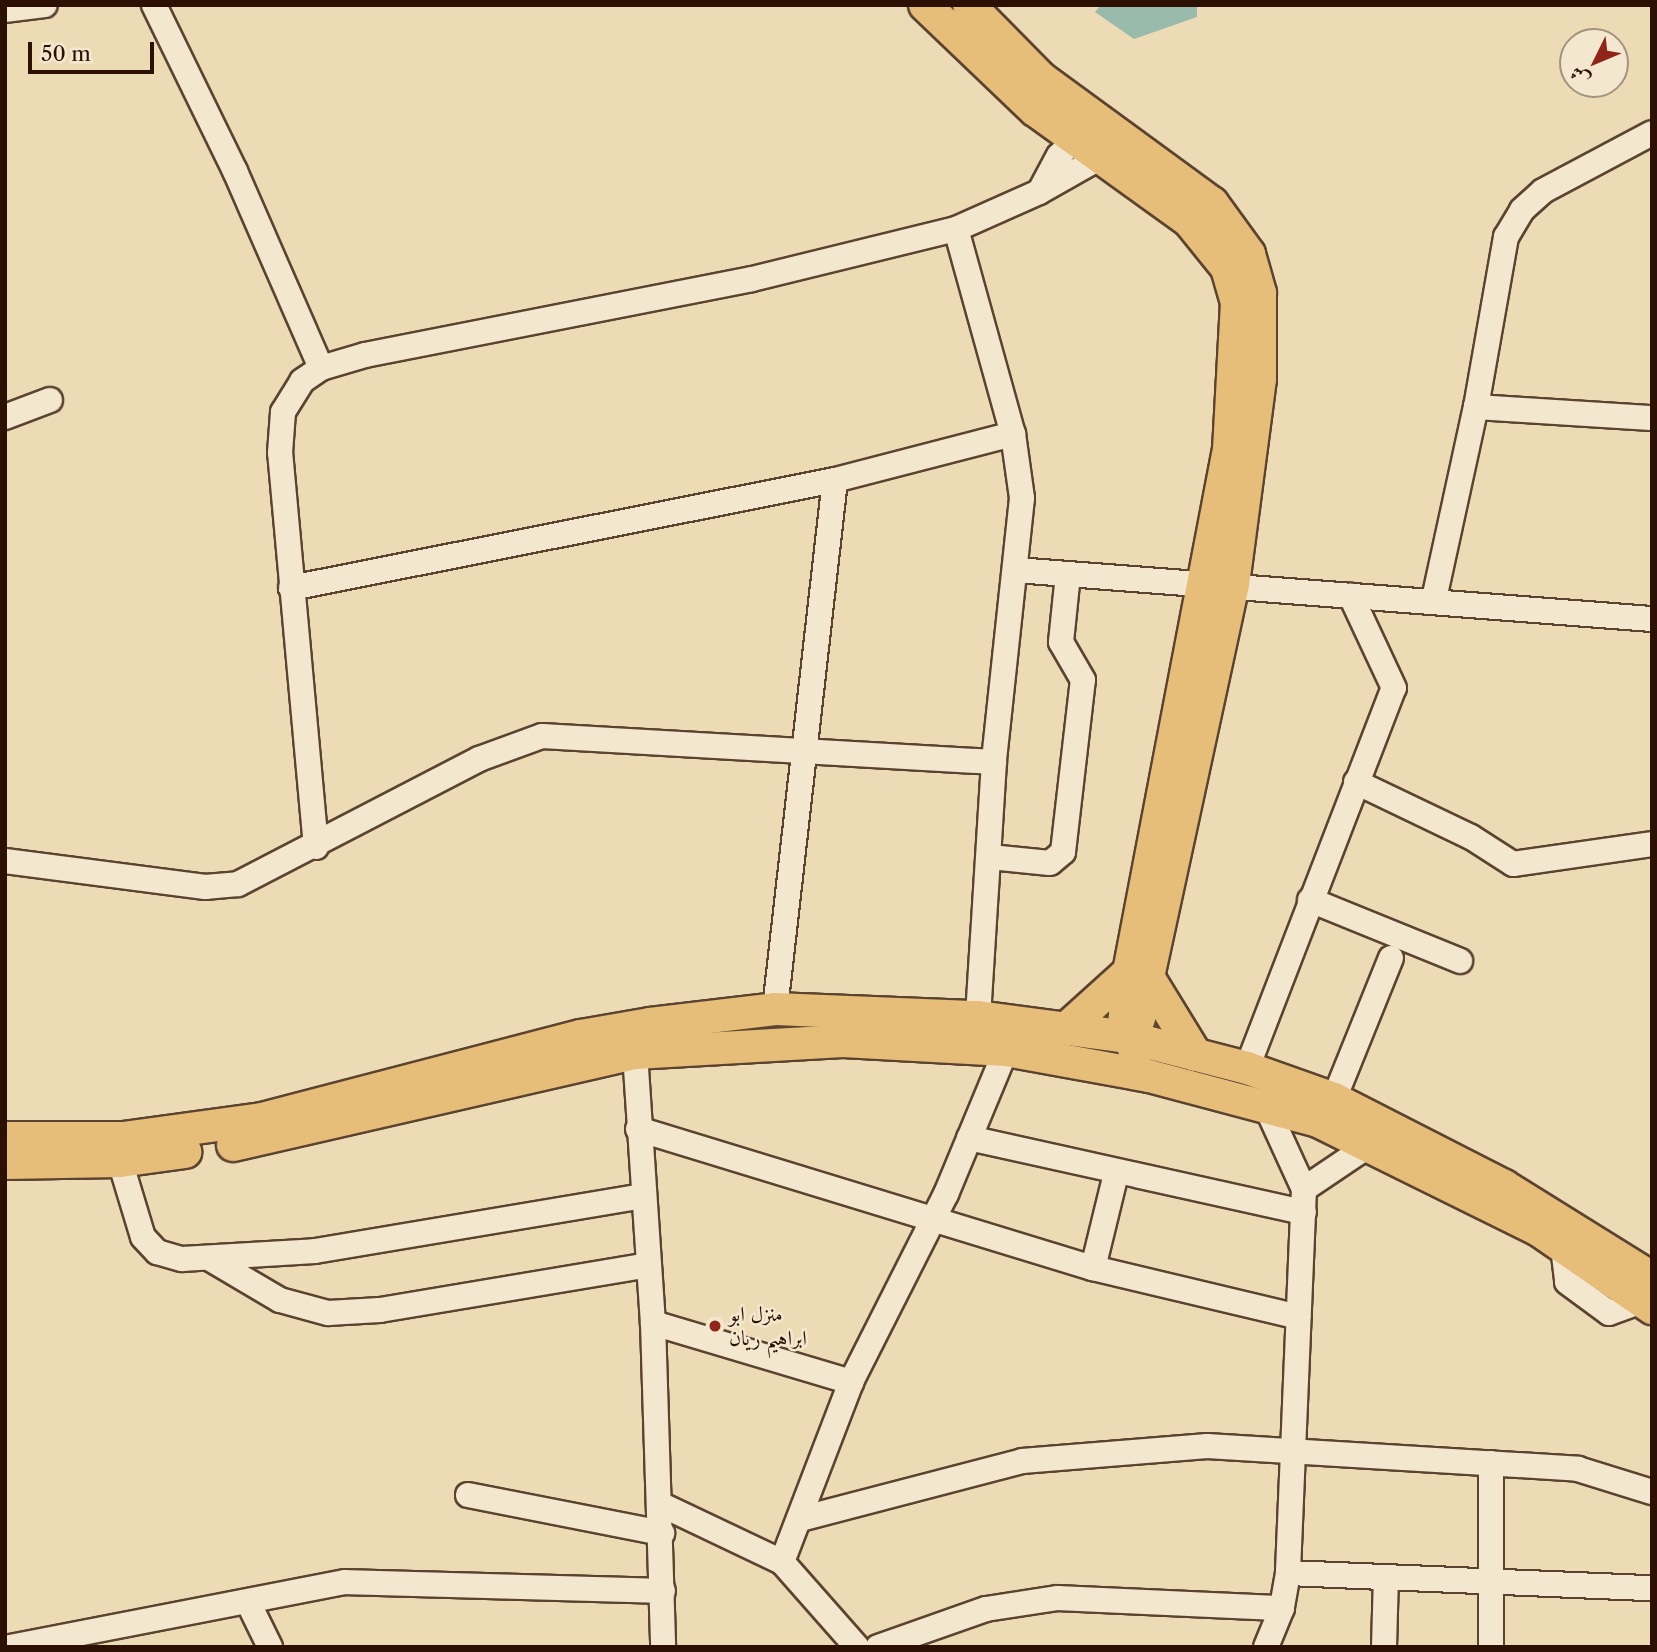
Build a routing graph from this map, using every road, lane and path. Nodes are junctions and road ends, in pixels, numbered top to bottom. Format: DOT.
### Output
graph roads {
  1 [pos="45,5"];
  2 [pos="154,5"];
  3 [pos="925,5"];
  4 [pos="969,5"];
  5 [pos="5,10"];
  6 [pos="1085,127"];
  7 [pos="1652,133"];
  8 [pos="1112,145"];
  9 [pos="1039,192"];
  10 [pos="956,229"];
  11 [pos="321,368"];
  12 [pos="50,400"];
  13 [pos="1476,407"];
  14 [pos="5,417"];
  15 [pos="1652,418"];
  16 [pos="1013,433"];
  17 [pos="835,480"];
  18 [pos="1016,570"];
  19 [pos="1068,574"];
  20 [pos="1219,583"];
  21 [pos="291,588"];
  22 [pos="1351,596"];
  23 [pos="1433,599"];
  24 [pos="1652,619"];
  25 [pos="802,750"];
  26 [pos="994,762"];
  27 [pos="1356,782"];
  28 [pos="1652,844"];
  29 [pos="316,847"];
  30 [pos="990,856"];
  31 [pos="5,860"];
  32 [pos="1310,900"];
  33 [pos="1391,958"];
  34 [pos="1460,961"];
  35 [pos="1140,976"];
  36 [pos="775,1009"];
  37 [pos="978,1017"];
  38 [pos="1067,1028"];
  39 [pos="1126,1038"];
  40 [pos="1006,1050"];
  41 [pos="635,1053"];
  42 [pos="1196,1055"];
  43 [pos="1088,1062"];
  44 [pos="1247,1068"];
  45 [pos="1149,1076"];
  46 [pos="1334,1098"];
  47 [pos="1265,1104"];
  48 [pos="638,1129"];
  49 [pos="5,1138"];
  50 [pos="969,1138"];
  51 [pos="1371,1144"];
  52 [pos="120,1161"];
  53 [pos="5,1163"];
  54 [pos="1116,1174"];
  55 [pos="642,1196"];
  56 [pos="1304,1200"];
  57 [pos="935,1217"];
  58 [pos="212,1260"];
  59 [pos="648,1265"];
  60 [pos="1093,1268"];
  61 [pos="1648,1296"];
  62 [pos="1298,1317"];
  63 [pos="653,1323"];
  64 [pos="851,1382"];
  65 [pos="1294,1447"];
  66 [pos="1491,1463"];
  67 [pos="1652,1492"];
  68 [pos="468,1495"];
  69 [pos="662,1505"];
  70 [pos="800,1519"];
  71 [pos="662,1533"];
  72 [pos="782,1562"];
  73 [pos="1288,1573"];
  74 [pos="1386,1577"];
  75 [pos="1493,1584"];
  76 [pos="1652,1588"];
  77 [pos="663,1591"];
  78 [pos="248,1602"];
  79 [pos="1282,1608"];
  80 [pos="111,1637"];
  81 [pos="10,1647"];
  82 [pos="270,1647"];
  83 [pos="663,1647"];
  84 [pos="857,1647"];
  85 [pos="878,1647"];
  86 [pos="1266,1647"];
  87 [pos="1384,1647"];
  88 [pos="1491,1647"];
  1 -- 5 [label="street"];
  2 -- 11 [label="street"];
  3 -- 6 [label="main road"];
  4 -- 6 [label="main road"];
  6 -- 8 [label="main road"];
  6 -- 9 [label="street"];
  7 -- 13 [label="street"];
  8 -- 9 [label="street"];
  8 -- 20 [label="main road"];
  9 -- 10 [label="street"];
  10 -- 11 [label="street"];
  10 -- 16 [label="street"];
  11 -- 21 [label="street"];
  12 -- 14 [label="street"];
  13 -- 15 [label="street"];
  13 -- 23 [label="street"];
  16 -- 17 [label="street"];
  16 -- 18 [label="street"];
  17 -- 21 [label="street"];
  17 -- 25 [label="street"];
  18 -- 19 [label="street"];
  18 -- 26 [label="street"];
  19 -- 20 [label="street"];
  19 -- 30 [label="street"];
  20 -- 22 [label="street"];
  20 -- 35 [label="main road"];
  21 -- 29 [label="street"];
  22 -- 23 [label="street"];
  22 -- 27 [label="street"];
  23 -- 24 [label="street"];
  25 -- 26 [label="street"];
  25 -- 29 [label="street"];
  25 -- 36 [label="street"];
  26 -- 30 [label="street"];
  27 -- 28 [label="street"];
  27 -- 32 [label="street"];
  29 -- 31 [label="street"];
  30 -- 37 [label="street"];
  32 -- 34 [label="street"];
  32 -- 44 [label="street"];
  33 -- 46 [label="street"];
  35 -- 38 [label="main road"];
  35 -- 39 [label="main road"];
  35 -- 42 [label="main road"];
  36 -- 37 [label="main road"];
  36 -- 49 [label="main road"];
  37 -- 38 [label="main road"];
  38 -- 39 [label="main road"];
  39 -- 42 [label="main road"];
  39 -- 43 [label="main road"];
  39 -- 45 [label="main road"];
  40 -- 41 [label="main road"];
  40 -- 43 [label="main road"];
  40 -- 50 [label="street"];
  41 -- 48 [label="street"];
  41 -- 52 [label="main road"];
  42 -- 44 [label="main road"];
  43 -- 45 [label="main road"];
  44 -- 46 [label="main road"];
  45 -- 47 [label="main road"];
  46 -- 61 [label="main road"];
  47 -- 51 [label="main road"];
  47 -- 56 [label="street"];
  48 -- 55 [label="street"];
  48 -- 57 [label="street"];
  50 -- 54 [label="street"];
  50 -- 57 [label="street"];
  51 -- 56 [label="street"];
  51 -- 61 [label="main road"];
  52 -- 53 [label="main road"];
  52 -- 58 [label="street"];
  54 -- 56 [label="street"];
  54 -- 60 [label="street"];
  55 -- 58 [label="street"];
  55 -- 59 [label="street"];
  56 -- 62 [label="street"];
  57 -- 60 [label="street"];
  57 -- 64 [label="street"];
  58 -- 59 [label="street"];
  59 -- 63 [label="street"];
  60 -- 62 [label="street"];
  62 -- 65 [label="street"];
  63 -- 64 [label="street"];
  63 -- 69 [label="street"];
  64 -- 70 [label="street"];
  65 -- 66 [label="street"];
  65 -- 70 [label="street"];
  65 -- 73 [label="street"];
  66 -- 67 [label="street"];
  66 -- 75 [label="street"];
  68 -- 71 [label="street"];
  69 -- 71 [label="street"];
  69 -- 72 [label="street"];
  70 -- 72 [label="street"];
  71 -- 77 [label="street"];
  72 -- 84 [label="street"];
  73 -- 74 [label="street"];
  73 -- 79 [label="street"];
  74 -- 75 [label="street"];
  74 -- 87 [label="street"];
  75 -- 76 [label="street"];
  75 -- 88 [label="street"];
  77 -- 78 [label="street"];
  77 -- 83 [label="street"];
  78 -- 80 [label="street"];
  78 -- 82 [label="street"];
  79 -- 85 [label="street"];
  79 -- 86 [label="street"];
  80 -- 81 [label="street"];
}
